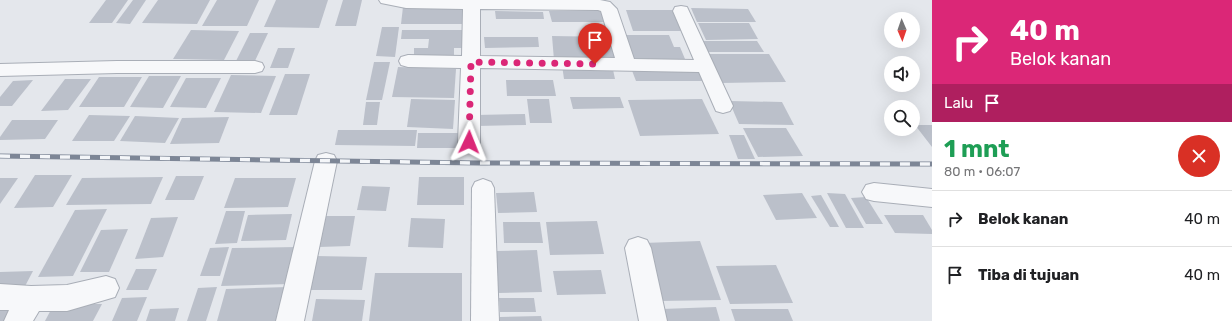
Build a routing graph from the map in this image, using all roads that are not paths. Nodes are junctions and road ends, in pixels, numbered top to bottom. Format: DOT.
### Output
graph roads {
  1 [pos="387,0"];
  2 [pos="472,2"];
  3 [pos="681,11"];
  4 [pos="408,61"];
  5 [pos="471,62"];
  6 [pos="626,64"];
  7 [pos="706,66"];
  8 [pos="255,67"];
  9 [pos="0,70"];
  10 [pos="723,106"];
  11 [pos="469,142"];
  12 [pos="326,160"];
  13 [pos="483,188"];
  14 [pos="874,192"];
  15 [pos="932,198"];
  16 [pos="638,248"];
  17 [pos="106,288"];
  18 [pos="0,297"];
  19 [pos="24,310"];
  20 [pos="290,321"];
  21 [pos="485,321"];
  22 [pos="653,321"];
  1 -- 2 [label="street"];
  2 -- 5 [label="street"];
  2 -- 6 [label="street"];
  3 -- 7 [label="street"];
  4 -- 5 [label="street"];
  5 -- 6 [label="street"];
  5 -- 11 [label="street"];
  6 -- 7 [label="street"];
  7 -- 10 [label="street"];
  8 -- 9 [label="street"];
  12 -- 20 [label="street"];
  13 -- 21 [label="street"];
  14 -- 15 [label="street"];
  16 -- 22 [label="street"];
  17 -- 19 [label="street"];
  18 -- 19 [label="street"];
}
